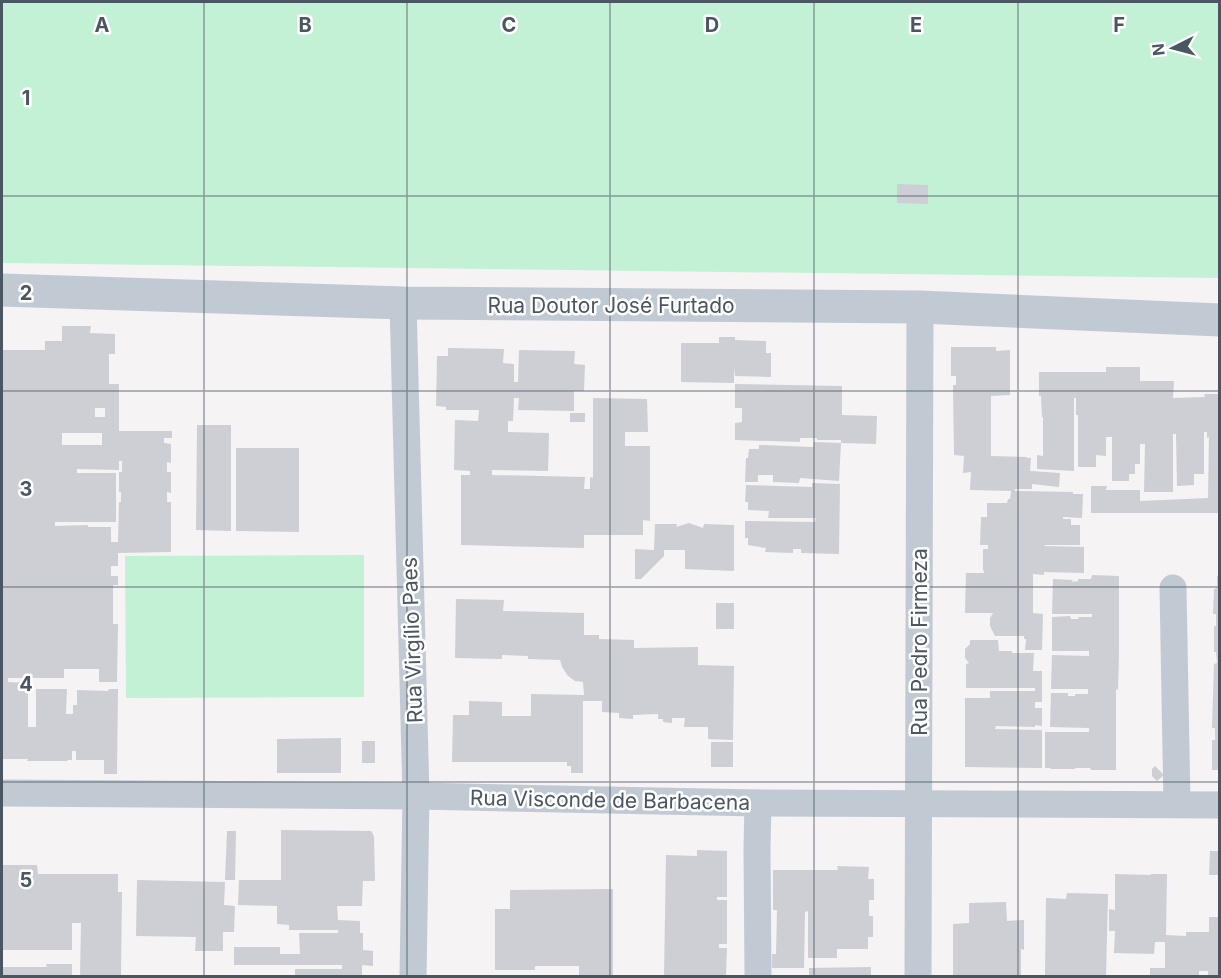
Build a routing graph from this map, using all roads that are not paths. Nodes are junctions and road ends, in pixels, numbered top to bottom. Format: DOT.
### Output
graph roads {
  1 [pos="2,290"];
  2 [pos="403,303"];
  3 [pos="920,307"];
  4 [pos="1220,320"];
  5 [pos="1173,588"];
  6 [pos="2,793"];
  7 [pos="416,796"];
  8 [pos="758,803"];
  9 [pos="919,803"];
  10 [pos="1177,804"];
  11 [pos="1220,805"];
  12 [pos="413,976"];
  13 [pos="758,976"];
  14 [pos="918,976"];
  1 -- 2 [label="street, Rua Doutor José Furtado"];
  2 -- 3 [label="street, Rua Doutor José Furtado"];
  2 -- 7 [label="street, Rua Virgílio Paes"];
  3 -- 4 [label="street, Rua Doutor José Furtado"];
  3 -- 9 [label="street, Rua Pedro Firmeza"];
  5 -- 10 [label="street"];
  6 -- 7 [label="street, Rua Visconde de Barbacena"];
  7 -- 8 [label="street, Rua Visconde de Barbacena"];
  7 -- 12 [label="street, Rua Virgílio Paes"];
  8 -- 9 [label="street, Rua Visconde de Barbacena"];
  8 -- 13 [label="street"];
  9 -- 10 [label="street, Rua Visconde de Barbacena"];
  9 -- 14 [label="street, Rua Pedro Firmeza"];
  10 -- 11 [label="street, Rua Visconde de Barbacena"];
}
